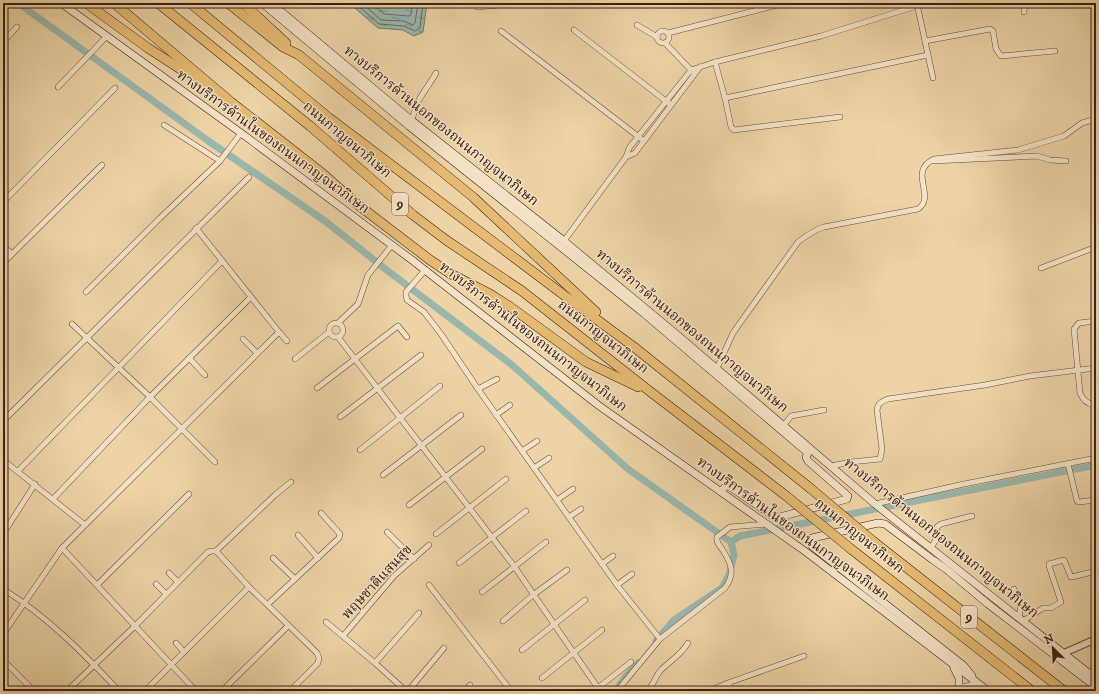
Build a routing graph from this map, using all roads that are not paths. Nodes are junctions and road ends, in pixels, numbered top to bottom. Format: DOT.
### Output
graph roads {
  1 [pos="61,3"];
  2 [pos="86,3"];
  3 [pos="114,3"];
  4 [pos="158,3"];
  5 [pos="190,3"];
  6 [pos="228,3"];
  7 [pos="244,3"];
  8 [pos="262,3"];
  9 [pos="271,3"];
  10 [pos="522,3"];
  11 [pos="785,3"];
  12 [pos="926,3"];
  13 [pos="1025,3"];
  14 [pos="917,4"];
  15 [pos="476,7"];
  16 [pos="1024,12"];
  17 [pos="637,25"];
  18 [pos="16,27"];
  19 [pos="574,30"];
  20 [pos="501,31"];
  21 [pos="668,33"];
  22 [pos="107,36"];
  23 [pos="656,37"];
  24 [pos="4,38"];
  25 [pos="925,41"];
  26 [pos="665,43"];
  27 [pos="1056,51"];
  28 [pos="299,55"];
  29 [pos="928,55"];
  30 [pos="715,62"];
  31 [pos="693,72"];
  32 [pos="436,73"];
  33 [pos="933,78"];
  34 [pos="58,87"];
  35 [pos="115,88"];
  36 [pos="725,98"];
  37 [pos="666,100"];
  38 [pos="231,102"];
  39 [pos="671,105"];
  40 [pos="840,117"];
  41 [pos="1096,119"];
  42 [pos="411,120"];
  43 [pos="164,125"];
  44 [pos="242,133"];
  45 [pos="638,136"];
  46 [pos="644,141"];
  47 [pos="977,156"];
  48 [pos="626,157"];
  49 [pos="220,161"];
  50 [pos="1066,161"];
  51 [pos="102,165"];
  52 [pos="249,177"];
  53 [pos="3,202"];
  54 [pos="196,228"];
  55 [pos="564,241"];
  56 [pos="392,245"];
  57 [pos="3,246"];
  58 [pos="1096,247"];
  59 [pos="12,254"];
  60 [pos="222,261"];
  61 [pos="3,263"];
  62 [pos="1041,268"];
  63 [pos="425,270"];
  64 [pos="86,292"];
  65 [pos="251,297"];
  66 [pos="1096,321"];
  67 [pos="338,323"];
  68 [pos="72,324"];
  69 [pos="279,332"];
  70 [pos="329,332"];
  71 [pos="87,337"];
  72 [pos="338,337"];
  73 [pos="407,337"];
  74 [pos="243,339"];
  75 [pos="287,341"];
  76 [pos="634,347"];
  77 [pos="257,353"];
  78 [pos="421,355"];
  79 [pos="189,358"];
  80 [pos="355,358"];
  81 [pos="294,359"];
  82 [pos="118,368"];
  83 [pos="717,368"];
  84 [pos="1096,368"];
  85 [pos="1078,371"];
  86 [pos="205,375"];
  87 [pos="497,379"];
  88 [pos="440,386"];
  89 [pos="378,387"];
  90 [pos="317,388"];
  91 [pos="478,389"];
  92 [pos="652,393"];
  93 [pos="150,397"];
  94 [pos="1096,404"];
  95 [pos="510,405"];
  96 [pos="824,410"];
  97 [pos="461,415"];
  98 [pos="496,415"];
  99 [pos="340,417"];
  100 [pos="400,418"];
  101 [pos="3,421"];
  102 [pos="784,425"];
  103 [pos="180,429"];
  104 [pos="537,441"];
  105 [pos="422,446"];
  106 [pos="482,449"];
  107 [pos="360,450"];
  108 [pos="522,451"];
  109 [pos="808,453"];
  110 [pos="549,458"];
  111 [pos="1096,458"];
  112 [pos="3,460"];
  113 [pos="215,462"];
  114 [pos="1068,465"];
  115 [pos="831,466"];
  116 [pos="534,468"];
  117 [pos="18,471"];
  118 [pos="383,475"];
  119 [pos="446,478"];
  120 [pos="506,479"];
  121 [pos="291,482"];
  122 [pos="35,484"];
  123 [pos="573,489"];
  124 [pos="721,491"];
  125 [pos="189,494"];
  126 [pos="53,499"];
  127 [pos="557,500"];
  128 [pos="1096,500"];
  129 [pos="409,505"];
  130 [pos="873,505"];
  131 [pos="469,508"];
  132 [pos="581,509"];
  133 [pos="526,511"];
  134 [pos="321,514"];
  135 [pos="972,516"];
  136 [pos="569,517"];
  137 [pos="890,519"];
  138 [pos="85,525"];
  139 [pos="768,525"];
  140 [pos="387,532"];
  141 [pos="3,534"];
  142 [pos="436,534"];
  143 [pos="298,535"];
  144 [pos="492,537"];
  145 [pos="546,542"];
  146 [pos="429,545"];
  147 [pos="62,548"];
  148 [pos="931,548"];
  149 [pos="216,551"];
  150 [pos="613,556"];
  151 [pos="273,558"];
  152 [pos="318,558"];
  153 [pos="414,559"];
  154 [pos="459,563"];
  155 [pos="602,564"];
  156 [pos="514,566"];
  157 [pos="946,569"];
  158 [pos="567,570"];
  159 [pos="1096,571"];
  160 [pos="169,573"];
  161 [pos="632,574"];
  162 [pos="295,579"];
  163 [pos="178,582"];
  164 [pos="156,584"];
  165 [pos="97,585"];
  166 [pos="429,585"];
  167 [pos="617,585"];
  168 [pos="249,587"];
  169 [pos="3,589"];
  170 [pos="1014,589"];
  171 [pos="482,592"];
  172 [pos="166,594"];
  173 [pos="533,595"];
  174 [pos="585,600"];
  175 [pos="24,602"];
  176 [pos="268,604"];
  177 [pos="419,613"];
  178 [pos="1021,620"];
  179 [pos="503,621"];
  180 [pos="326,622"];
  181 [pos="554,624"];
  182 [pos="135,626"];
  183 [pos="288,626"];
  184 [pos="602,630"];
  185 [pos="3,634"];
  186 [pos="343,636"];
  187 [pos="660,639"];
  188 [pos="1096,640"];
  189 [pos="176,643"];
  190 [pos="688,643"];
  191 [pos="444,648"];
  192 [pos="522,650"];
  193 [pos="184,652"];
  194 [pos="574,653"];
  195 [pos="1064,653"];
  196 [pos="804,656"];
  197 [pos="3,660"];
  198 [pos="632,662"];
  199 [pos="375,663"];
  200 [pos="171,664"];
  201 [pos="94,665"];
  202 [pos="952,665"];
  203 [pos="542,678"];
  204 [pos="1096,678"];
  205 [pos="728,683"];
  206 [pos="977,683"];
  207 [pos="470,685"];
  208 [pos="1096,687"];
  209 [pos="959,688"];
  210 [pos="596,690"];
  211 [pos="34,691"];
  212 [pos="67,691"];
  213 [pos="119,691"];
  214 [pos="145,691"];
  215 [pos="196,691"];
  216 [pos="222,691"];
  217 [pos="290,691"];
  218 [pos="407,691"];
  219 [pos="465,691"];
  220 [pos="511,691"];
  221 [pos="527,691"];
  222 [pos="534,691"];
  223 [pos="617,691"];
  224 [pos="646,691"];
  225 [pos="709,691"];
  226 [pos="732,691"];
  227 [pos="949,691"];
  228 [pos="988,691"];
  229 [pos="1032,691"];
  230 [pos="1064,691"];
  1 -- 22 [label="main road, ทางบริการด้านในของถนนกาญจนาภิเษก"];
  2 -- 38 [label="highway"];
  3 -- 38 [label="highway"];
  4 -- 92 [label="highway, ถนนกาญจนาภิเษก / 9"];
  5 -- 76 [label="highway, ถนนกาญจนาภิเษก / 9"];
  6 -- 28 [label="highway"];
  7 -- 28 [label="highway"];
  8 -- 109 [label="main road"];
  9 -- 42 [label="main road, ทางบริการด้านนอกของถนนกาญจนาภิเษก"];
  10 -- 15 [label="street"];
  11 -- 21 [label="street"];
  12 -- 14 [label="street"];
  13 -- 16 [label="street"];
  14 -- 25 [label="street"];
  14 -- 30 [label="street"];
  17 -- 23 [label="street"];
  18 -- 24 [label="street"];
  19 -- 37 [label="street"];
  20 -- 45 [label="street"];
  21 -- 23 [label="street"];
  21 -- 26 [label="street"];
  22 -- 34 [label="street"];
  22 -- 44 [label="main road, ทางบริการด้านในของถนนกาญจนาภิเษก"];
  23 -- 26 [label="street"];
  25 -- 27 [label="street"];
  25 -- 29 [label="street"];
  26 -- 31 [label="street"];
  28 -- 76 [label="highway"];
  29 -- 33 [label="street"];
  29 -- 36 [label="street"];
  30 -- 31 [label="street"];
  30 -- 36 [label="street"];
  31 -- 37 [label="street"];
  31 -- 39 [label="street"];
  32 -- 42 [label="street"];
  35 -- 53 [label="street"];
  36 -- 40 [label="street"];
  37 -- 39 [label="street"];
  37 -- 45 [label="street"];
  38 -- 92 [label="highway"];
  39 -- 46 [label="street"];
  41 -- 47 [label="street"];
  42 -- 55 [label="main road, ทางบริการด้านนอกของถนนกาญจนาภิเษก"];
  43 -- 49 [label="street"];
  44 -- 49 [label="street"];
  44 -- 56 [label="main road, ทางบริการด้านในของถนนกาญจนาภิเษก"];
  45 -- 46 [label="street"];
  45 -- 48 [label="street"];
  46 -- 48 [label="street"];
  47 -- 50 [label="street"];
  47 -- 83 [label="street"];
  48 -- 55 [label="street"];
  49 -- 64 [label="street"];
  51 -- 59 [label="street"];
  52 -- 54 [label="street"];
  54 -- 60 [label="street"];
  54 -- 71 [label="street"];
  55 -- 83 [label="main road, ทางบริการด้านนอกของถนนกาญจนาภิเษก"];
  56 -- 63 [label="main road, ทางบริการด้านในของถนนกาญจนาภิเษก"];
  56 -- 67 [label="street"];
  57 -- 59 [label="street"];
  58 -- 62 [label="street"];
  59 -- 61 [label="street"];
  60 -- 65 [label="street"];
  60 -- 82 [label="street"];
  63 -- 91 [label="street"];
  63 -- 124 [label="main road, ทางบริการด้านในของถนนกาญจนาภิเษก"];
  65 -- 69 [label="street"];
  65 -- 79 [label="street"];
  66 -- 85 [label="street"];
  67 -- 70 [label="street"];
  67 -- 72 [label="street"];
  68 -- 71 [label="street"];
  69 -- 75 [label="street"];
  69 -- 77 [label="street"];
  70 -- 72 [label="street"];
  70 -- 81 [label="street"];
  71 -- 82 [label="street"];
  71 -- 101 [label="street"];
  72 -- 80 [label="street"];
  73 -- 80 [label="street"];
  74 -- 77 [label="street"];
  76 -- 230 [label="highway, ถนนกาญจนาภิเษก / 9, bridge"];
  77 -- 103 [label="street"];
  78 -- 89 [label="street"];
  79 -- 86 [label="street"];
  79 -- 93 [label="street"];
  80 -- 89 [label="street"];
  80 -- 90 [label="street"];
  82 -- 93 [label="street"];
  82 -- 117 [label="street"];
  83 -- 102 [label="main road, ทางบริการด้านนอกของถนนกาญจนาภิเษก"];
  84 -- 85 [label="street"];
  85 -- 94 [label="street"];
  85 -- 115 [label="street"];
  87 -- 91 [label="street"];
  88 -- 100 [label="street"];
  89 -- 99 [label="street"];
  89 -- 100 [label="street"];
  91 -- 98 [label="street"];
  92 -- 229 [label="highway, ถนนกาญจนาภิเษก / 9, bridge"];
  93 -- 103 [label="street"];
  93 -- 126 [label="street"];
  95 -- 98 [label="street"];
  96 -- 102 [label="street"];
  97 -- 105 [label="street"];
  98 -- 108 [label="street"];
  100 -- 105 [label="street"];
  100 -- 107 [label="street"];
  102 -- 115 [label="main road, ทางบริการด้านนอกของถนนกาญจนาภิเษก"];
  103 -- 113 [label="street"];
  103 -- 138 [label="street"];
  104 -- 108 [label="street"];
  105 -- 118 [label="street"];
  105 -- 119 [label="street"];
  106 -- 119 [label="street"];
  108 -- 116 [label="street"];
  109 -- 124 [label="main road"];
  109 -- 130 [label="main road"];
  110 -- 116 [label="street"];
  111 -- 114 [label="street"];
  112 -- 117 [label="street"];
  114 -- 128 [label="street"];
  114 -- 130 [label="street"];
  115 -- 130 [label="main road, ทางบริการด้านนอกของถนนกาญจนาภิเษก"];
  116 -- 127 [label="street"];
  117 -- 122 [label="street"];
  119 -- 129 [label="street"];
  119 -- 131 [label="street"];
  120 -- 131 [label="street"];
  121 -- 149 [label="street"];
  122 -- 126 [label="street"];
  122 -- 141 [label="street"];
  123 -- 127 [label="street"];
  124 -- 139 [label="main road, ทางบริการด้านในของถนนกาญจนาภิเษก"];
  125 -- 165 [label="street"];
  126 -- 138 [label="street"];
  127 -- 136 [label="street"];
  130 -- 137 [label="main road, ทางบริการด้านนอกของถนนกาญจนาภิเษก"];
  131 -- 142 [label="street"];
  131 -- 144 [label="street"];
  132 -- 136 [label="street"];
  133 -- 144 [label="street"];
  134 -- 152 [label="street"];
  135 -- 148 [label="street"];
  136 -- 155 [label="street"];
  137 -- 148 [label="main road, ทางบริการด้านนอกของถนนกาญจนาภิเษก"];
  137 -- 157 [label="main road"];
  138 -- 147 [label="street"];
  139 -- 187 [label="street"];
  139 -- 202 [label="main road, ทางบริการด้านในของถนนกาญจนาภิเษก"];
  140 -- 153 [label="street"];
  143 -- 152 [label="street"];
  144 -- 154 [label="street"];
  144 -- 156 [label="street"];
  145 -- 156 [label="street"];
  146 -- 153 [label="street, พฤษชาติแสนสุข"];
  147 -- 165 [label="street"];
  147 -- 175 [label="street"];
  148 -- 178 [label="main road, ทางบริการด้านนอกของถนนกาญจนาภิเษก"];
  149 -- 163 [label="street"];
  149 -- 168 [label="street"];
  150 -- 155 [label="street"];
  151 -- 162 [label="street"];
  152 -- 162 [label="street"];
  153 -- 186 [label="street, พฤษชาติแสนสุข"];
  155 -- 167 [label="street"];
  156 -- 171 [label="street"];
  156 -- 173 [label="street"];
  157 -- 206 [label="main road"];
  157 -- 208 [label="main road"];
  158 -- 173 [label="street"];
  159 -- 178 [label="street"];
  160 -- 163 [label="street"];
  161 -- 167 [label="street"];
  162 -- 176 [label="street"];
  163 -- 172 [label="street"];
  164 -- 172 [label="street"];
  165 -- 182 [label="street"];
  166 -- 220 [label="street"];
  167 -- 187 [label="street"];
  168 -- 176 [label="street"];
  168 -- 193 [label="street"];
  169 -- 175 [label="street"];
  170 -- 178 [label="street"];
  172 -- 182 [label="street"];
  173 -- 179 [label="street"];
  173 -- 181 [label="street"];
  174 -- 181 [label="street"];
  175 -- 185 [label="street"];
  175 -- 201 [label="street"];
  176 -- 183 [label="street"];
  177 -- 199 [label="street"];
  178 -- 195 [label="main road, ทางบริการด้านนอกของถนนกาญจนาภิเษก"];
  180 -- 186 [label="street, พฤษชาติแสนสุข"];
  181 -- 192 [label="street"];
  181 -- 194 [label="street"];
  182 -- 200 [label="street"];
  182 -- 201 [label="street"];
  183 -- 216 [label="street"];
  183 -- 217 [label="street"];
  184 -- 194 [label="street"];
  186 -- 199 [label="street, พฤษชาติแสนสุข"];
  187 -- 223 [label="street"];
  188 -- 195 [label="street"];
  189 -- 193 [label="street"];
  190 -- 224 [label="street"];
  191 -- 218 [label="street, พฤษชาติแสนสุข"];
  193 -- 200 [label="street"];
  194 -- 203 [label="street"];
  194 -- 210 [label="street"];
  195 -- 204 [label="main road, ทางบริการด้านนอกของถนนกาญจนาภิเษก"];
  196 -- 205 [label="street"];
  197 -- 211 [label="street"];
  198 -- 210 [label="street"];
  199 -- 218 [label="street, พฤษชาติแสนสุข"];
  200 -- 214 [label="street"];
  200 -- 215 [label="street"];
  201 -- 212 [label="street"];
  201 -- 213 [label="street"];
  202 -- 206 [label="main road, ทางบริการด้านในของถนนกาญจนาภิเษก"];
  202 -- 209 [label="main road"];
  205 -- 225 [label="street"];
  205 -- 226 [label="street"];
  206 -- 209 [label="street"];
  206 -- 228 [label="main road, ทางบริการด้านในของถนนกาญจนาภิเษก"];
  207 -- 219 [label="street"];
  209 -- 227 [label="street"];
  221 -- 222 [label="street"];
}
